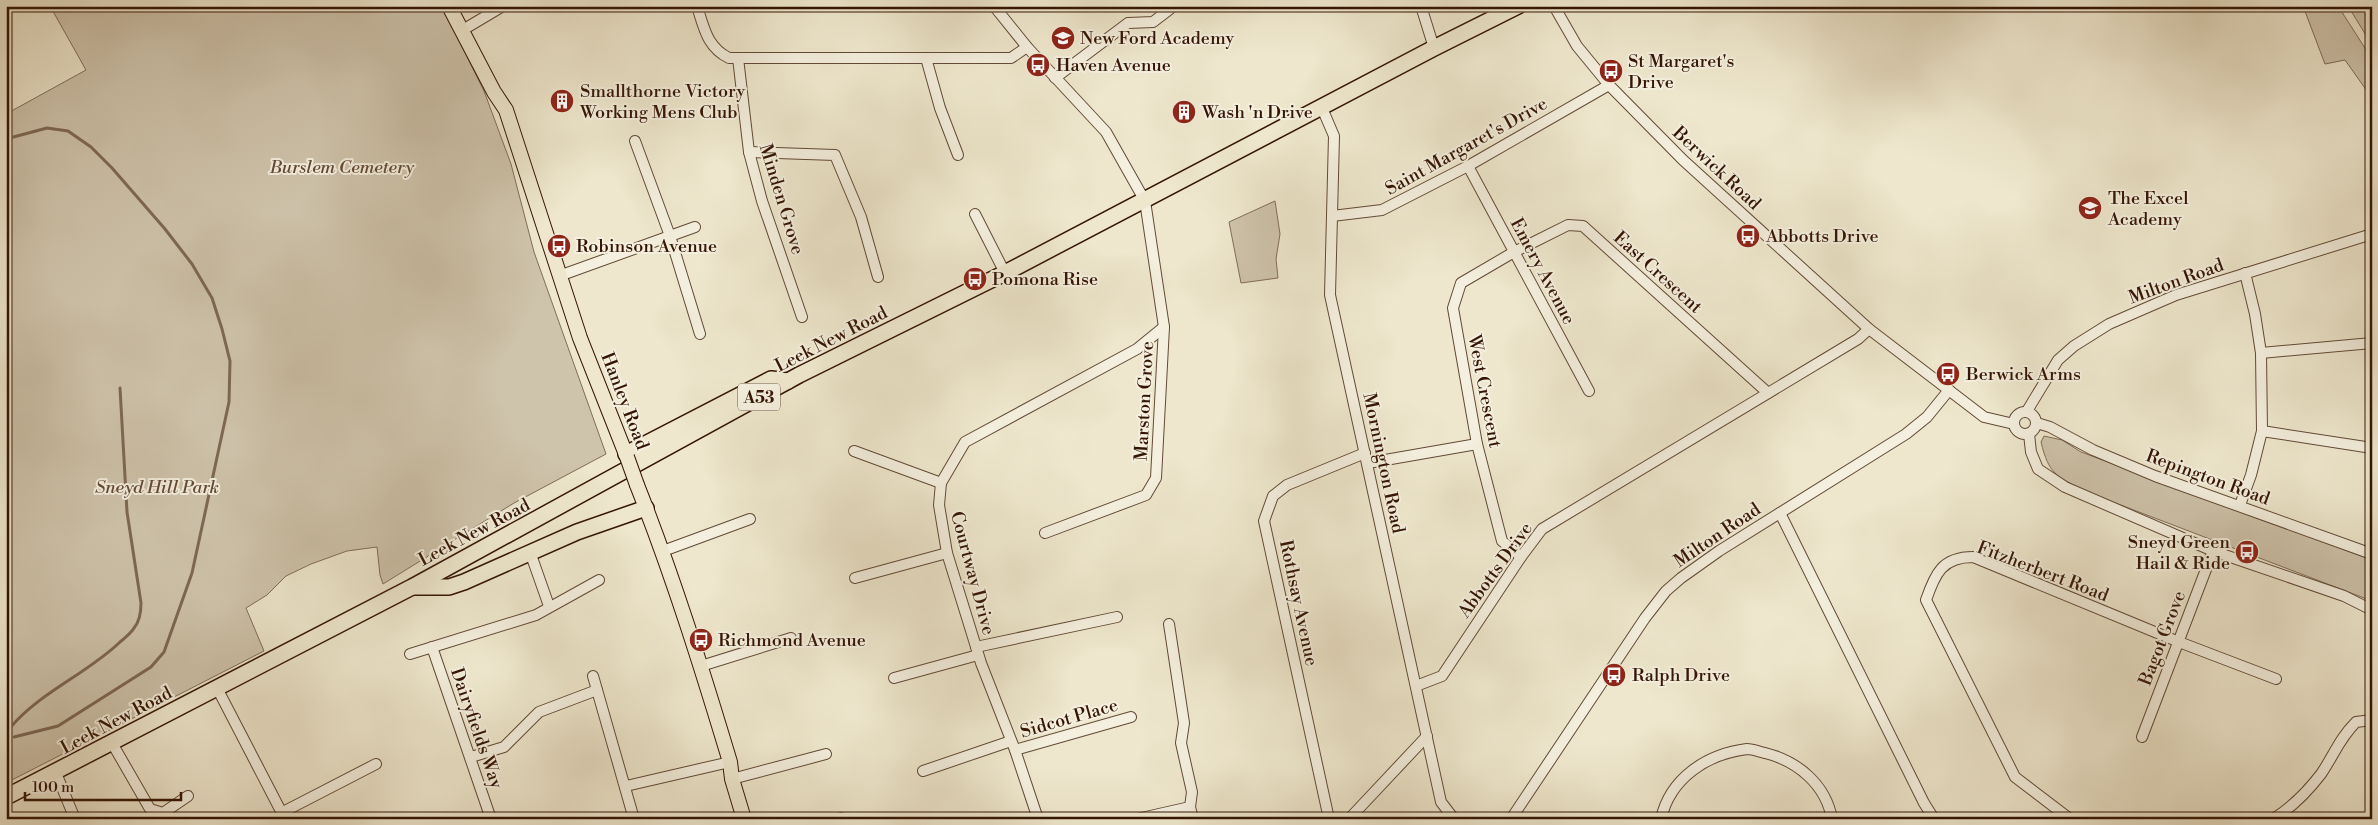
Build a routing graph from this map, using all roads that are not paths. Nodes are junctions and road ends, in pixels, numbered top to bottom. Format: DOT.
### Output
graph roads {
  1 [pos="449,6"];
  2 [pos="503,6"];
  3 [pos="697,6"];
  4 [pos="994,6"];
  5 [pos="1421,6"];
  6 [pos="1518,6"];
  7 [pos="1554,6"];
  8 [pos="1170,9"];
  9 [pos="461,31"];
  10 [pos="1027,47"];
  11 [pos="1434,48"];
  12 [pos="738,58"];
  13 [pos="926,58"];
  14 [pos="1055,78"];
  15 [pos="1609,84"];
  16 [pos="1322,108"];
  17 [pos="635,141"];
  18 [pos="749,152"];
  19 [pos="958,155"];
  20 [pos="1468,166"];
  21 [pos="1145,201"];
  22 [pos="975,214"];
  23 [pos="1332,216"];
  24 [pos="695,226"];
  25 [pos="2372,234"];
  26 [pos="670,236"];
  27 [pos="1514,252"];
  28 [pos="1006,273"];
  29 [pos="2245,273"];
  30 [pos="559,276"];
  31 [pos="878,277"];
  32 [pos="802,317"];
  33 [pos="1164,327"];
  34 [pos="1869,329"];
  35 [pos="700,334"];
  36 [pos="2372,343"];
  37 [pos="2262,353"];
  38 [pos="788,381"];
  39 [pos="1949,390"];
  40 [pos="1589,391"];
  41 [pos="1768,393"];
  42 [pos="2027,412"];
  43 [pos="2037,423"];
  44 [pos="2014,424"];
  45 [pos="2262,431"];
  46 [pos="2029,434"];
  47 [pos="1477,444"];
  48 [pos="2372,448"];
  49 [pos="854,451"];
  50 [pos="627,455"];
  51 [pos="1366,458"];
  52 [pos="941,483"];
  53 [pos="2240,505"];
  54 [pos="646,508"];
  55 [pos="1780,513"];
  56 [pos="750,519"];
  57 [pos="1046,533"];
  58 [pos="663,551"];
  59 [pos="2213,551"];
  60 [pos="530,552"];
  61 [pos="947,553"];
  62 [pos="2372,554"];
  63 [pos="1520,557"];
  64 [pos="855,578"];
  65 [pos="599,580"];
  66 [pos="412,587"];
  67 [pos="550,606"];
  68 [pos="2372,610"];
  69 [pos="1117,617"];
  70 [pos="1169,624"];
  71 [pos="791,638"];
  72 [pos="2179,642"];
  73 [pos="432,647"];
  74 [pos="977,651"];
  75 [pos="410,654"];
  76 [pos="701,666"];
  77 [pos="593,676"];
  78 [pos="894,678"];
  79 [pos="2276,679"];
  80 [pos="1416,686"];
  81 [pos="217,688"];
  82 [pos="597,690"];
  83 [pos="1131,717"];
  84 [pos="2372,720"];
  85 [pos="1426,736"];
  86 [pos="2142,737"];
  87 [pos="112,743"];
  88 [pos="1013,746"];
  89 [pos="826,754"];
  90 [pos="471,757"];
  91 [pos="730,762"];
  92 [pos="376,764"];
  93 [pos="923,771"];
  94 [pos="56,773"];
  95 [pos="732,779"];
  96 [pos="626,786"];
  97 [pos="188,796"];
  98 [pos="6,797"];
  99 [pos="1190,807"];
  100 [pos="284,815"];
  101 [pos="75,819"];
  102 [pos="492,819"];
  103 [pos="634,819"];
  104 [pos="744,819"];
  105 [pos="1038,819"];
  106 [pos="1137,819"];
  107 [pos="1193,819"];
  108 [pos="1328,819"];
  109 [pos="1349,819"];
  110 [pos="1454,819"];
  111 [pos="1511,819"];
  112 [pos="1661,819"];
  113 [pos="1832,819"];
  114 [pos="1934,819"];
  115 [pos="2070,819"];
  116 [pos="2273,819"];
  1 -- 9 [label="main road, Hanley Road"];
  2 -- 9 [label="street"];
  3 -- 12 [label="street"];
  4 -- 10 [label="street"];
  5 -- 11 [label="street"];
  6 -- 11 [label="highway, Leek New Road / A53"];
  7 -- 15 [label="street, Berwick Road"];
  8 -- 14 [label="street"];
  9 -- 30 [label="main road, Hanley Road"];
  10 -- 13 [label="street"];
  10 -- 14 [label="street"];
  11 -- 16 [label="highway, Leek New Road / A53"];
  12 -- 13 [label="street"];
  12 -- 18 [label="street, Minden Grove"];
  13 -- 19 [label="street"];
  14 -- 21 [label="street"];
  15 -- 20 [label="street, Saint Margaret's Drive"];
  15 -- 34 [label="street, Berwick Road"];
  16 -- 21 [label="highway, Leek New Road / A53"];
  16 -- 23 [label="street, Mornington Road"];
  17 -- 26 [label="street"];
  18 -- 31 [label="street"];
  18 -- 32 [label="street, Minden Grove"];
  20 -- 23 [label="street, Saint Margaret's Drive"];
  20 -- 27 [label="street, Emery Avenue"];
  21 -- 28 [label="highway, Leek New Road / A53"];
  21 -- 33 [label="street, Marston Grove"];
  22 -- 28 [label="street"];
  23 -- 51 [label="street, Mornington Road"];
  24 -- 26 [label="street"];
  25 -- 29 [label="street, Milton Road"];
  26 -- 30 [label="street"];
  26 -- 35 [label="street"];
  27 -- 40 [label="street, Emery Avenue"];
  27 -- 41 [label="street, East Crescent"];
  27 -- 47 [label="street, West Crescent"];
  28 -- 38 [label="highway, Leek New Road / A53"];
  29 -- 37 [label="street"];
  29 -- 42 [label="street, Milton Road"];
  30 -- 50 [label="main road, Hanley Road"];
  33 -- 52 [label="street, Courtway Drive"];
  33 -- 57 [label="street, Marston Grove"];
  34 -- 39 [label="street, Berwick Road"];
  34 -- 41 [label="street, Abbotts Drive"];
  36 -- 37 [label="street"];
  37 -- 45 [label="street"];
  38 -- 50 [label="highway"];
  38 -- 66 [label="highway, Leek New Road / A53"];
  39 -- 44 [label="street"];
  39 -- 55 [label="street, Milton Road"];
  41 -- 63 [label="street, Abbotts Drive"];
  42 -- 43 [label="street"];
  42 -- 44 [label="street, Milton Road"];
  43 -- 46 [label="street"];
  43 -- 53 [label="street, Repington Road"];
  44 -- 46 [label="street"];
  45 -- 48 [label="street"];
  45 -- 53 [label="street"];
  46 -- 59 [label="street"];
  47 -- 51 [label="street, Rothsay Avenue"];
  47 -- 63 [label="street, West Crescent"];
  49 -- 52 [label="street"];
  50 -- 54 [label="main road, Hanley Road, bridge"];
  51 -- 80 [label="street, Mornington Road"];
  51 -- 108 [label="street, Rothsay Avenue"];
  52 -- 61 [label="street, Courtway Drive"];
  53 -- 62 [label="street, Repington Road"];
  54 -- 58 [label="main road, Hanley Road"];
  54 -- 60 [label="highway"];
  55 -- 111 [label="street, Milton Road"];
  55 -- 114 [label="street"];
  56 -- 58 [label="street"];
  58 -- 76 [label="main road, Hanley Road"];
  59 -- 68 [label="street"];
  59 -- 72 [label="street, Bagot Grove"];
  60 -- 66 [label="highway"];
  60 -- 67 [label="street"];
  61 -- 64 [label="street"];
  61 -- 74 [label="street, Courtway Drive"];
  63 -- 80 [label="street, Abbotts Drive"];
  65 -- 67 [label="street"];
  66 -- 81 [label="highway, Leek New Road / A53"];
  67 -- 73 [label="street"];
  69 -- 74 [label="street"];
  70 -- 99 [label="street"];
  71 -- 76 [label="street"];
  72 -- 79 [label="street, Fitzherbert Road"];
  72 -- 86 [label="street, Bagot Grove"];
  72 -- 115 [label="street, Fitzherbert Road"];
  73 -- 75 [label="street"];
  73 -- 90 [label="street, Dairyfields Way"];
  74 -- 78 [label="street"];
  74 -- 88 [label="street, Courtway Drive"];
  76 -- 91 [label="main road, Hanley Road"];
  77 -- 82 [label="street"];
  80 -- 85 [label="street, Mornington Road"];
  81 -- 87 [label="highway, Leek New Road / A53"];
  81 -- 100 [label="street"];
  82 -- 90 [label="street"];
  82 -- 96 [label="street"];
  83 -- 88 [label="street, Sidcot Place"];
  84 -- 116 [label="street"];
  85 -- 109 [label="street"];
  85 -- 110 [label="street, Mornington Road"];
  87 -- 94 [label="highway, Leek New Road / A53"];
  87 -- 97 [label="street"];
  88 -- 93 [label="street, Sidcot Place"];
  88 -- 105 [label="street, Courtway Drive"];
  89 -- 95 [label="street"];
  90 -- 102 [label="street, Dairyfields Way"];
  91 -- 95 [label="main road, Hanley Road"];
  91 -- 96 [label="street"];
  92 -- 100 [label="street"];
  94 -- 98 [label="highway, Leek New Road / A53"];
  94 -- 101 [label="street"];
  95 -- 104 [label="main road, Hanley Road"];
  96 -- 103 [label="street"];
  99 -- 106 [label="street"];
  99 -- 107 [label="street"];
  112 -- 113 [label="street"];
}
